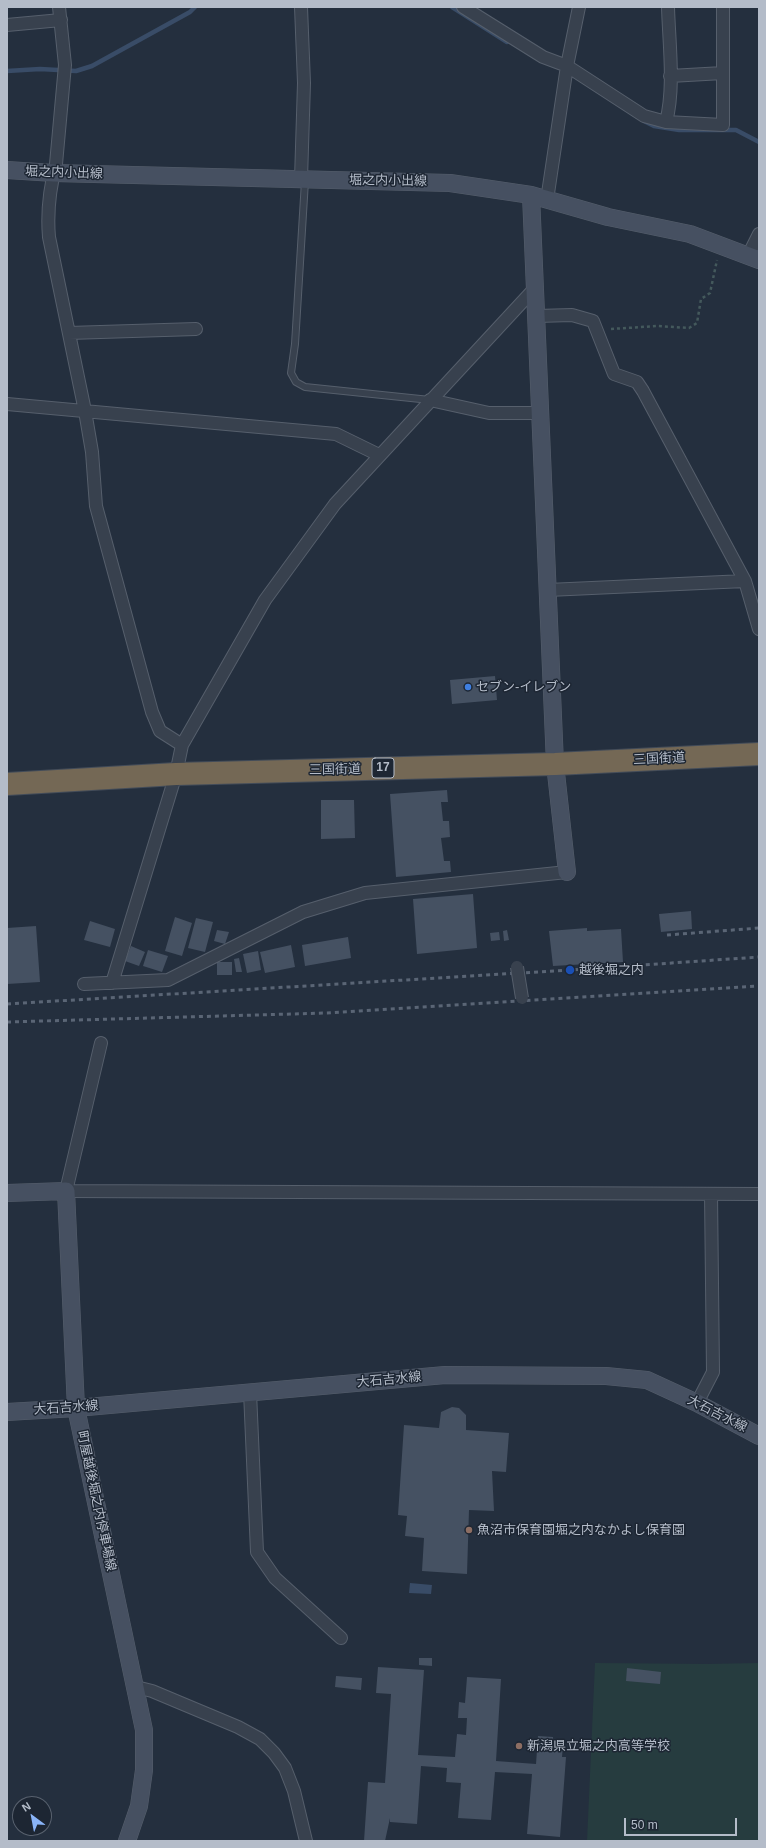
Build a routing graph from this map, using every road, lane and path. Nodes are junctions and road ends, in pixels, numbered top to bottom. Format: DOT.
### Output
graph roads {
  1 [pos="59,7"];
  2 [pos="301,7"];
  3 [pos="462,7"];
  4 [pos="579,7"];
  5 [pos="668,7"];
  6 [pos="723,7"];
  7 [pos="61,20"];
  8 [pos="7,24"];
  9 [pos="567,66"];
  10 [pos="723,73"];
  11 [pos="670,76"];
  12 [pos="666,122"];
  13 [pos="7,170"];
  14 [pos="54,173"];
  15 [pos="303,179"];
  16 [pos="539,198"];
  17 [pos="759,234"];
  18 [pos="720,245"];
  19 [pos="753,258"];
  20 [pos="536,287"];
  21 [pos="537,316"];
  22 [pos="196,329"];
  23 [pos="598,330"];
  24 [pos="69,333"];
  25 [pos="430,400"];
  26 [pos="7,404"];
  27 [pos="85,412"];
  28 [pos="542,413"];
  29 [pos="379,456"];
  30 [pos="745,581"];
  31 [pos="548,590"];
  32 [pos="759,629"];
  33 [pos="182,745"];
  34 [pos="759,754"];
  35 [pos="555,764"];
  36 [pos="176,774"];
  37 [pos="7,784"];
  38 [pos="567,872"];
  39 [pos="517,967"];
  40 [pos="112,983"];
  41 [pos="84,984"];
  42 [pos="522,998"];
  43 [pos="101,1043"];
  44 [pos="66,1191"];
  45 [pos="7,1193"];
  46 [pos="711,1194"];
  47 [pos="759,1194"];
  48 [pos="250,1392"];
  49 [pos="697,1403"];
  50 [pos="76,1408"];
  51 [pos="7,1412"];
  52 [pos="759,1436"];
  53 [pos="341,1638"];
  54 [pos="136,1687"];
  55 [pos="127,1841"];
  56 [pos="306,1841"];
  1 -- 7 [label="street"];
  2 -- 15 [label="street"];
  3 -- 9 [label="street"];
  4 -- 9 [label="street"];
  5 -- 11 [label="street"];
  6 -- 10 [label="street"];
  7 -- 8 [label="street"];
  7 -- 14 [label="street"];
  9 -- 12 [label="street"];
  9 -- 16 [label="street"];
  10 -- 11 [label="street"];
  10 -- 12 [label="street"];
  11 -- 12 [label="street"];
  13 -- 14 [label="main road, 堀之内小出線"];
  14 -- 15 [label="main road, 堀之内小出線"];
  14 -- 24 [label="street"];
  15 -- 16 [label="main road, 堀之内小出線"];
  15 -- 25 [label="lane"];
  16 -- 18 [label="main road, 堀之内小出線"];
  16 -- 20 [label="main road"];
  17 -- 19 [label="street"];
  18 -- 19 [label="main road, 堀之内小出線"];
  18 -- 23 [label="path"];
  20 -- 21 [label="main road"];
  20 -- 25 [label="street"];
  21 -- 23 [label="street"];
  21 -- 28 [label="main road"];
  22 -- 24 [label="street"];
  23 -- 30 [label="street"];
  24 -- 27 [label="street"];
  25 -- 28 [label="street"];
  25 -- 29 [label="street"];
  26 -- 27 [label="street"];
  27 -- 29 [label="street"];
  27 -- 33 [label="street"];
  28 -- 31 [label="main road"];
  29 -- 33 [label="street"];
  30 -- 31 [label="street"];
  30 -- 32 [label="street"];
  31 -- 35 [label="main road"];
  33 -- 36 [label="street"];
  34 -- 35 [label="highway, 三国街道 / 17"];
  35 -- 36 [label="highway, 三国街道 / 17"];
  35 -- 38 [label="main road"];
  36 -- 37 [label="highway, 三国街道 / 17"];
  36 -- 40 [label="street"];
  38 -- 40 [label="street"];
  39 -- 42 [label="street, bridge"];
  40 -- 41 [label="street"];
  43 -- 44 [label="street"];
  44 -- 45 [label="main road"];
  44 -- 46 [label="street"];
  44 -- 50 [label="main road, 町屋越後堀之内停車場線"];
  46 -- 47 [label="street"];
  46 -- 49 [label="street"];
  48 -- 49 [label="main road, 大石吉水線"];
  48 -- 50 [label="main road, 大石吉水線"];
  48 -- 53 [label="street"];
  49 -- 52 [label="main road, 大石吉水線"];
  50 -- 51 [label="main road, 大石吉水線"];
  50 -- 54 [label="main road, 町屋越後堀之内停車場線"];
  54 -- 55 [label="main road, 町屋越後堀之内停車場線"];
  54 -- 56 [label="street"];
}
